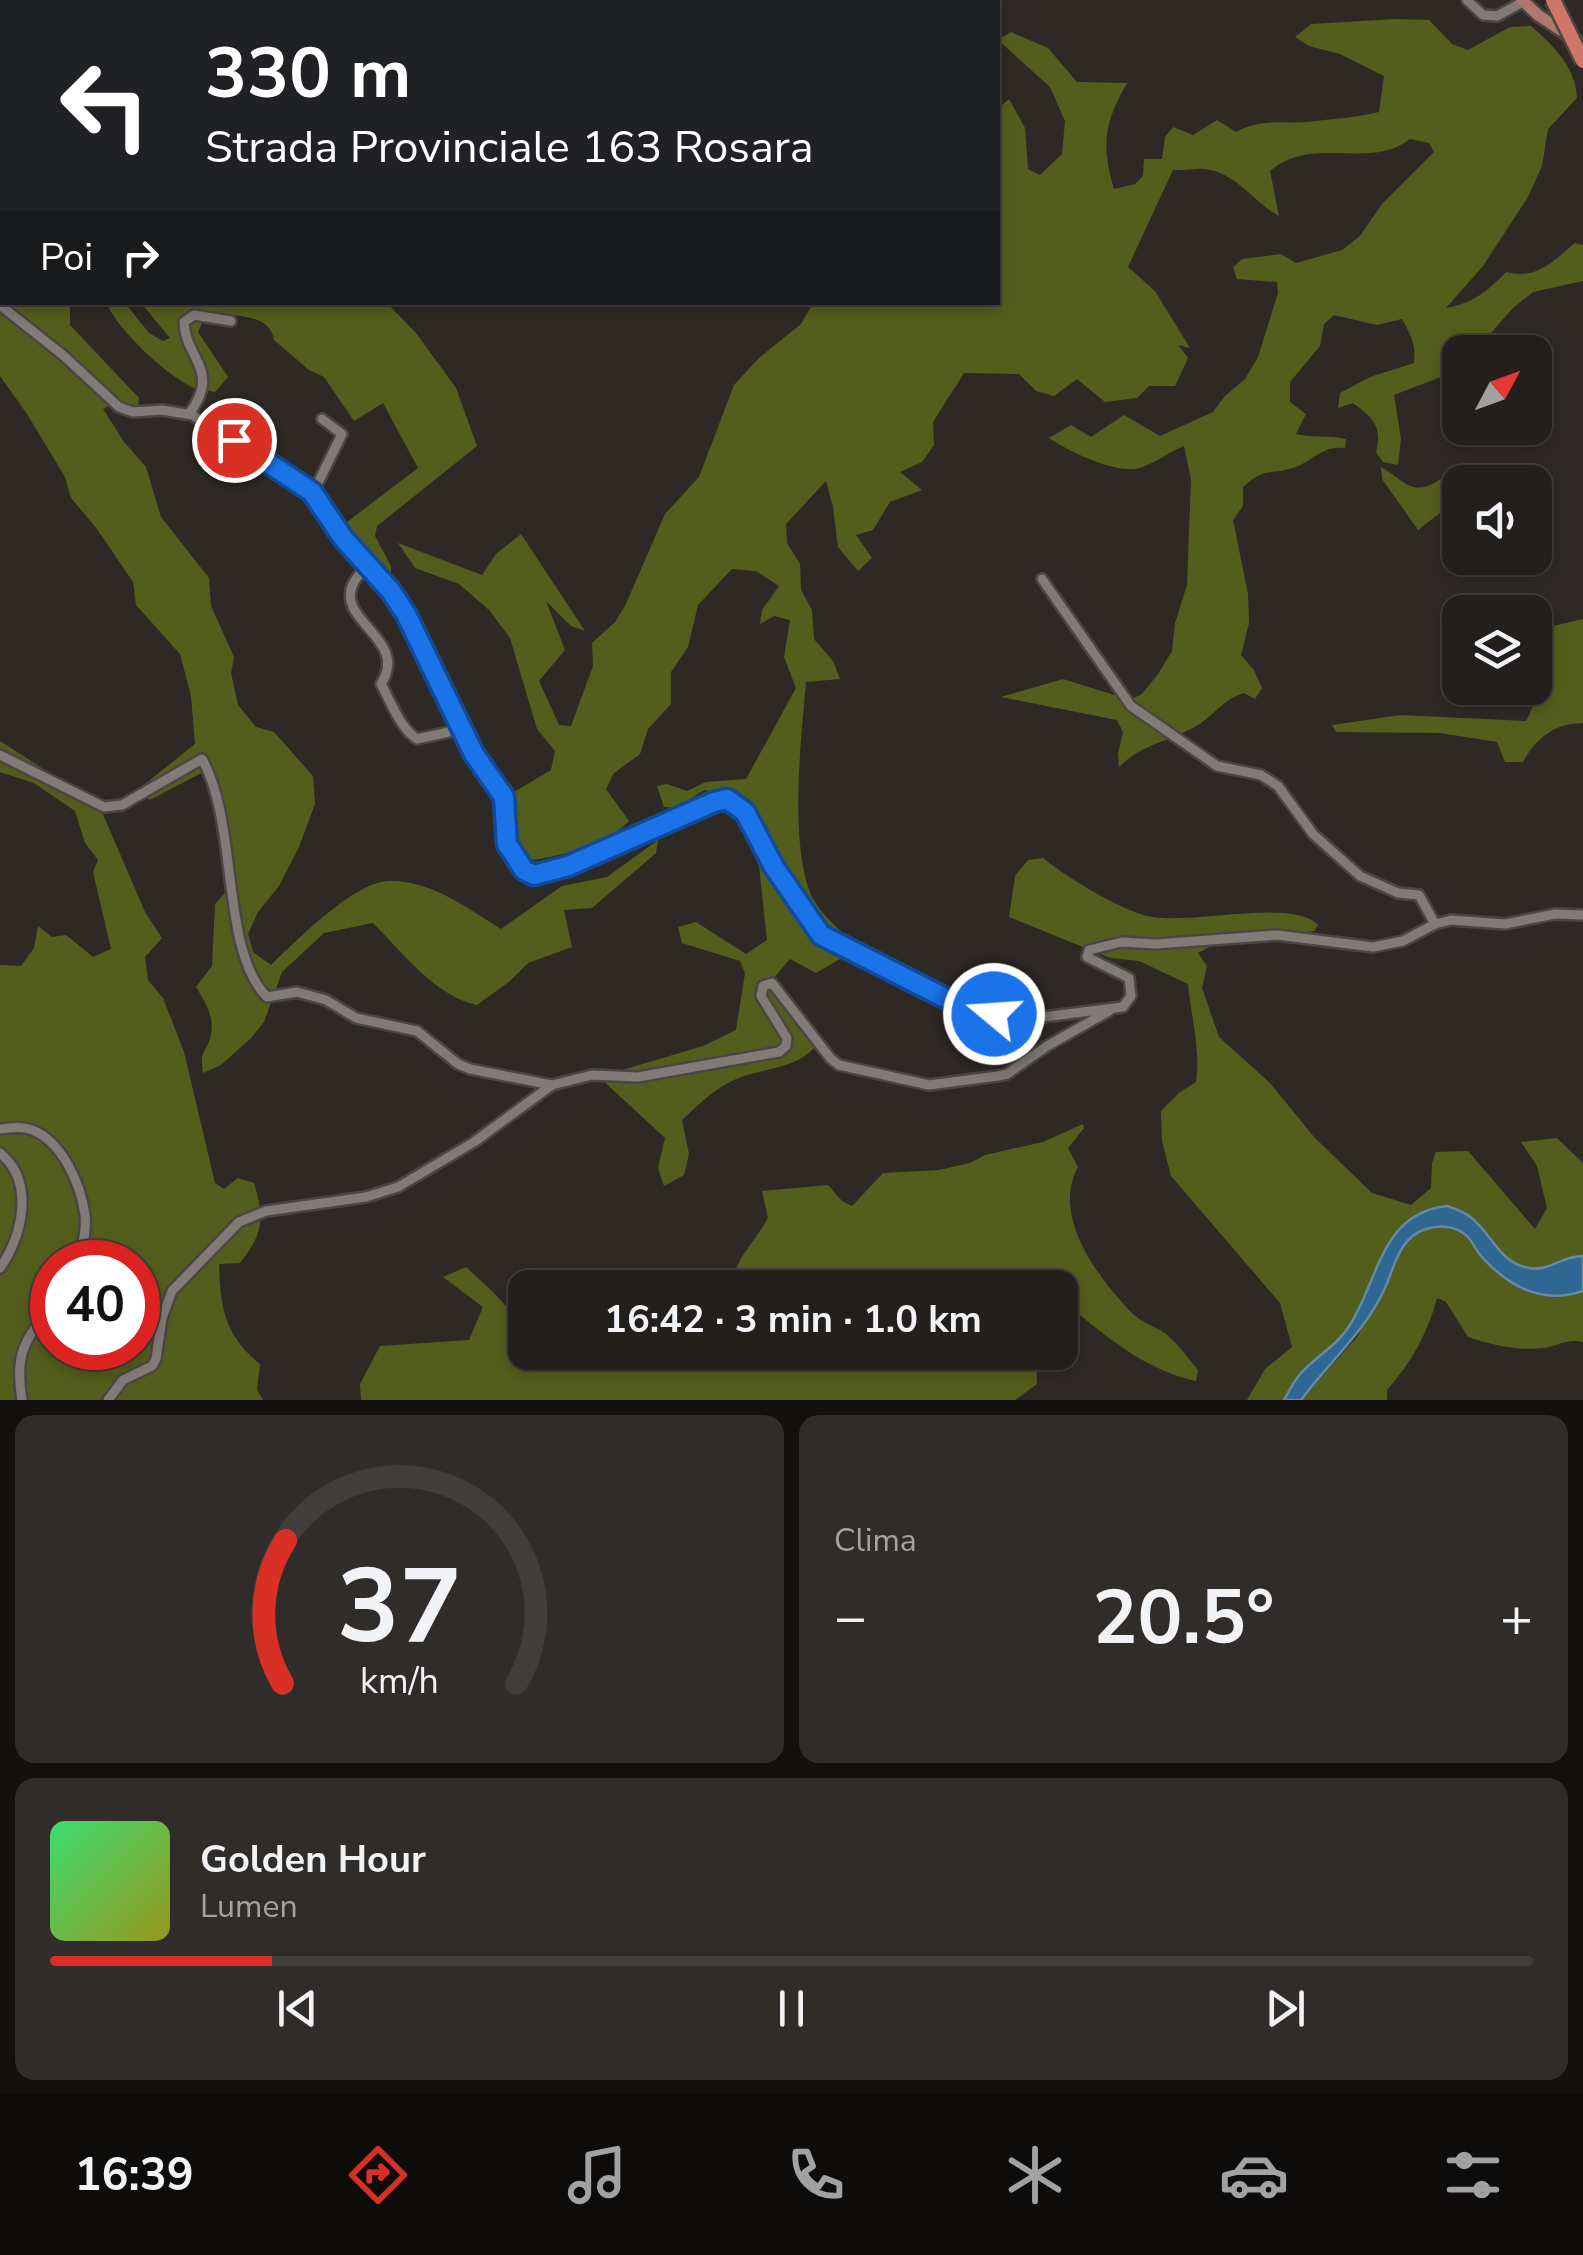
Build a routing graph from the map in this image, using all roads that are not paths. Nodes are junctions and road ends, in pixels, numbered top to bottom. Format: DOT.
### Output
graph roads {
  1 [pos="1467,0"];
  2 [pos="1553,0"];
  3 [pos="1523,1"];
  4 [pos="1583,45"];
  5 [pos="1583,61"];
  6 [pos="0,305"];
  7 [pos="231,321"];
  8 [pos="189,414"];
  9 [pos="322,419"];
  10 [pos="312,492"];
  11 [pos="368,565"];
  12 [pos="1042,580"];
  13 [pos="462,729"];
  14 [pos="0,755"];
  15 [pos="1583,915"];
  16 [pos="1435,924"];
  17 [pos="1112,1009"];
  18 [pos="552,1085"];
  19 [pos="0,1129"];
  20 [pos="0,1153"];
  21 [pos="83,1240"];
  22 [pos="0,1268"];
  23 [pos="30,1335"];
  24 [pos="22,1400"];
  25 [pos="108,1400"];
  1 -- 3 [label="street"];
  2 -- 5 [label="highway, bridge"];
  3 -- 4 [label="main road"];
  6 -- 8 [label="street"];
  7 -- 8 [label="street"];
  8 -- 10 [label="street"];
  9 -- 10 [label="street"];
  10 -- 11 [label="street"];
  11 -- 13 [label="street"];
  11 -- 13 [label="street"];
  12 -- 16 [label="street"];
  13 -- 17 [label="street"];
  14 -- 18 [label="street"];
  15 -- 16 [label="street"];
  16 -- 17 [label="street"];
  17 -- 18 [label="street"];
  18 -- 25 [label="street"];
  19 -- 21 [label="street"];
  20 -- 22 [label="street"];
  23 -- 24 [label="street"];
}
